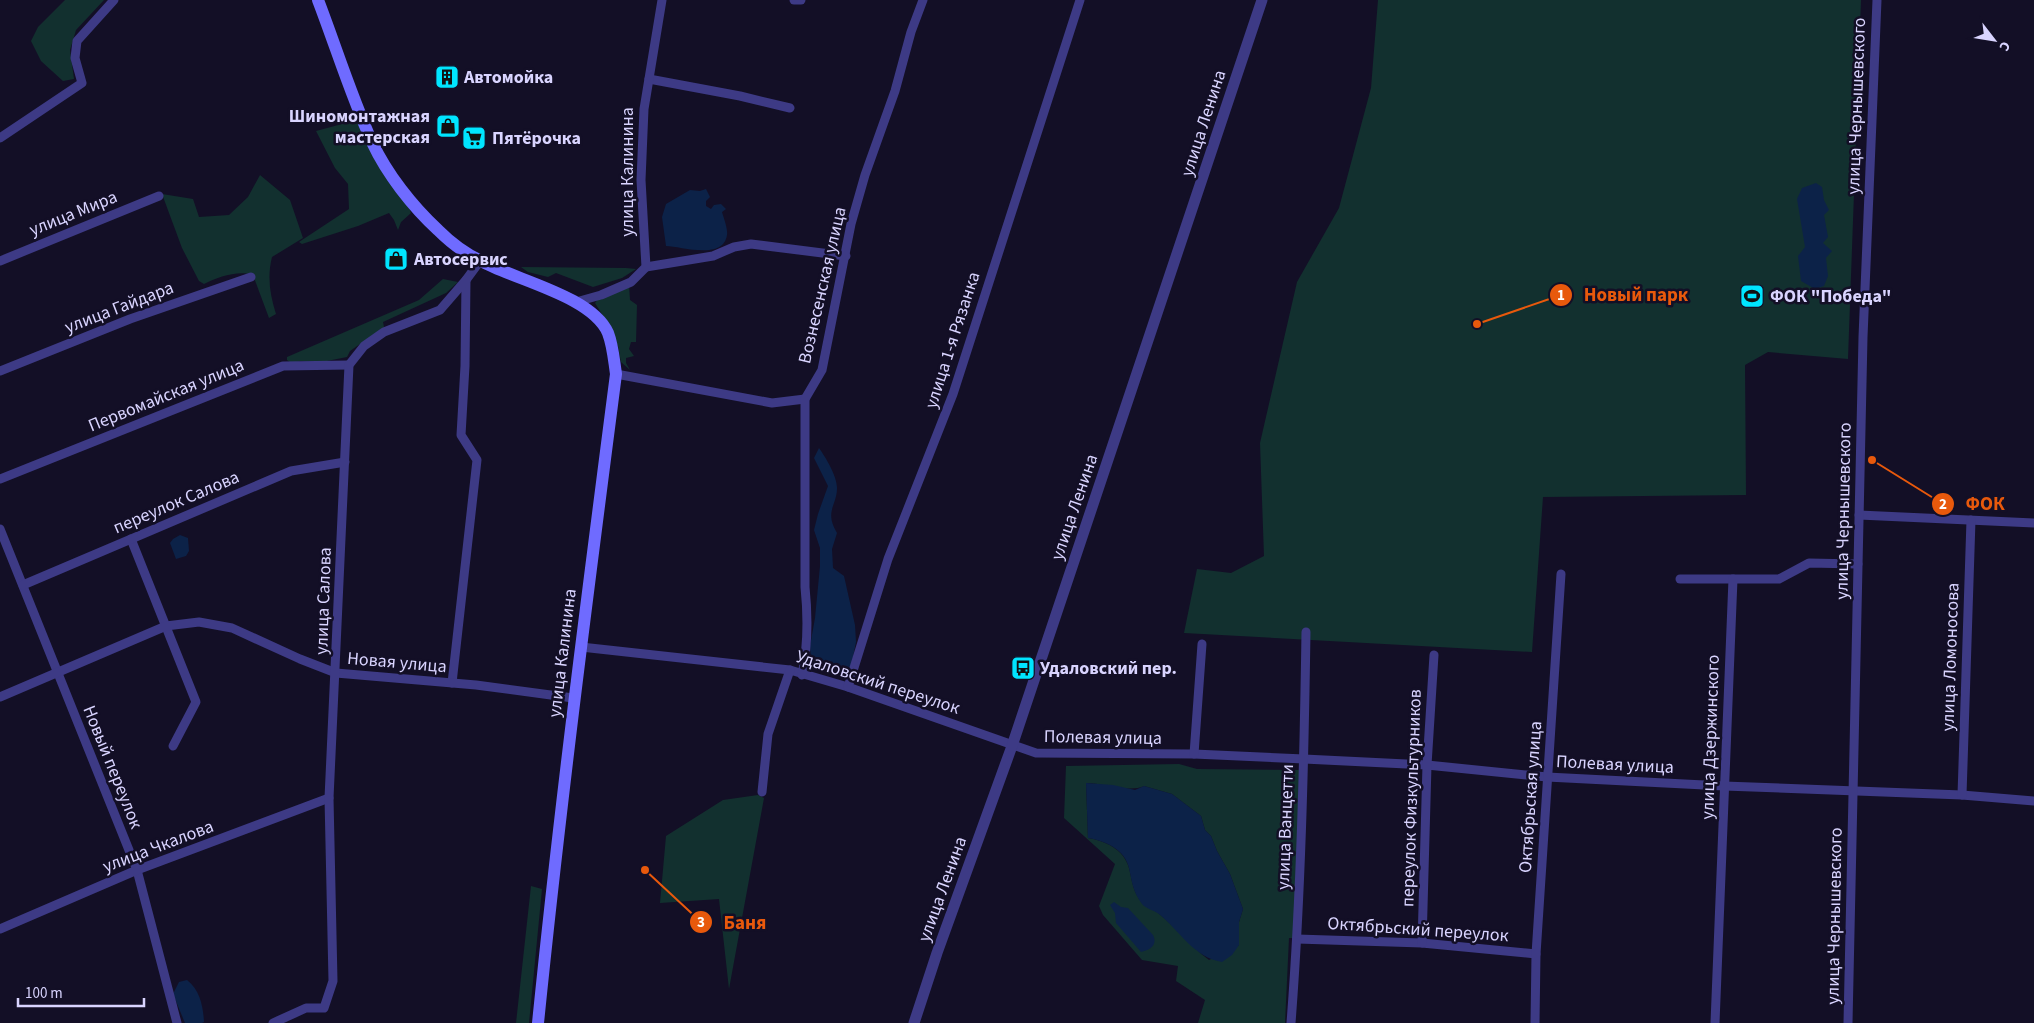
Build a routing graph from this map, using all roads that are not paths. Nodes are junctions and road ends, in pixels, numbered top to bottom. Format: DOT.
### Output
graph roads {
  1 [pos="114,0"];
  2 [pos="318,0"];
  3 [pos="662,0"];
  4 [pos="794,0"];
  5 [pos="801,0"];
  6 [pos="923,0"];
  7 [pos="1080,0"];
  8 [pos="1262,0"];
  9 [pos="1876,0"];
  10 [pos="649,79"];
  11 [pos="790,108"];
  12 [pos="0,138"];
  13 [pos="159,196"];
  14 [pos="846,256"];
  15 [pos="0,261"];
  16 [pos="480,261"];
  17 [pos="646,267"];
  18 [pos="250,277"];
  19 [pos="466,280"];
  20 [pos="576,302"];
  21 [pos="349,365"];
  22 [pos="0,371"];
  23 [pos="616,374"];
  24 [pos="805,399"];
  25 [pos="345,462"];
  26 [pos="0,480"];
  27 [pos="1859,516"];
  28 [pos="1971,520"];
  29 [pos="2034,523"];
  30 [pos="0,529"];
  31 [pos="131,539"];
  32 [pos="1858,564"];
  33 [pos="1561,574"];
  34 [pos="1680,579"];
  35 [pos="1734,579"];
  36 [pos="23,585"];
  37 [pos="166,626"];
  38 [pos="1306,632"];
  39 [pos="1202,644"];
  40 [pos="581,647"];
  41 [pos="1434,655"];
  42 [pos="790,670"];
  43 [pos="336,672"];
  44 [pos="59,673"];
  45 [pos="802,674"];
  46 [pos="452,683"];
  47 [pos="848,687"];
  48 [pos="0,697"];
  49 [pos="574,698"];
  50 [pos="174,746"];
  51 [pos="1012,746"];
  52 [pos="1194,754"];
  53 [pos="1304,759"];
  54 [pos="1427,765"];
  55 [pos="1547,777"];
  56 [pos="1724,786"];
  57 [pos="1854,790"];
  58 [pos="762,792"];
  59 [pos="1962,795"];
  60 [pos="329,798"];
  61 [pos="2034,801"];
  62 [pos="137,870"];
  63 [pos="0,929"];
  64 [pos="1297,939"];
  65 [pos="1422,943"];
  66 [pos="1536,954"];
  67 [pos="177,1023"];
  68 [pos="272,1023"];
  69 [pos="538,1023"];
  70 [pos="914,1023"];
  71 [pos="1291,1023"];
  72 [pos="1535,1023"];
  73 [pos="1715,1023"];
  74 [pos="1848,1023"];
  1 -- 12 [label="street"];
  2 -- 16 [label="main road, улица Калинина"];
  3 -- 10 [label="street, улица Калинина"];
  4 -- 5 [label="street"];
  6 -- 14 [label="street, Вознесенская улица"];
  7 -- 47 [label="street, улица 1-я Рязанка"];
  8 -- 51 [label="street, улица Ленина"];
  9 -- 27 [label="street, улица Чернышевского"];
  10 -- 11 [label="street"];
  10 -- 17 [label="street, улица Калинина"];
  13 -- 15 [label="street, улица Мира"];
  14 -- 17 [label="street"];
  14 -- 24 [label="street, Вознесенская улица"];
  16 -- 19 [label="street"];
  16 -- 20 [label="main road, улица Калинина"];
  17 -- 20 [label="street"];
  18 -- 22 [label="street, улица Гайдара"];
  19 -- 21 [label="street"];
  19 -- 46 [label="street"];
  20 -- 23 [label="main road, улица Калинина"];
  21 -- 25 [label="street, улица Салова"];
  21 -- 26 [label="street, Первомайская улица"];
  23 -- 24 [label="street"];
  23 -- 40 [label="main road, улица Калинина"];
  24 -- 45 [label="street"];
  25 -- 31 [label="street, переулок Салова"];
  25 -- 43 [label="street, улица Салова"];
  27 -- 28 [label="street"];
  27 -- 32 [label="street, улица Чернышевского"];
  28 -- 29 [label="street"];
  28 -- 59 [label="street, улица Ломоносова"];
  30 -- 36 [label="street, Новый переулок"];
  31 -- 36 [label="street, переулок Салова"];
  31 -- 37 [label="street"];
  32 -- 35 [label="street"];
  32 -- 57 [label="street, улица Чернышевского"];
  33 -- 55 [label="street, Октябрьская улица"];
  34 -- 35 [label="street"];
  35 -- 56 [label="street, улица Дзержинского"];
  36 -- 44 [label="street, Новый переулок"];
  37 -- 43 [label="street, Новая улица"];
  37 -- 44 [label="street, Новая улица"];
  37 -- 50 [label="street"];
  38 -- 53 [label="street, улица Ванцетти"];
  39 -- 52 [label="street"];
  40 -- 42 [label="street, Удаловский переулок"];
  40 -- 49 [label="main road, улица Калинина"];
  41 -- 54 [label="street, переулок Физкультурников"];
  42 -- 45 [label="street, Удаловский переулок"];
  42 -- 58 [label="street"];
  43 -- 46 [label="street, Новая улица"];
  43 -- 60 [label="street, улица Салова"];
  44 -- 48 [label="street, Новая улица"];
  44 -- 62 [label="street, Новый переулок"];
  45 -- 47 [label="street, Удаловский переулок"];
  46 -- 49 [label="street, Новая улица"];
  47 -- 51 [label="street, Удаловский переулок"];
  49 -- 69 [label="main road, улица Калинина"];
  51 -- 52 [label="street, Полевая улица"];
  51 -- 70 [label="street, улица Ленина"];
  52 -- 53 [label="street, Полевая улица"];
  53 -- 54 [label="street, Полевая улица"];
  53 -- 64 [label="street, улица Ванцетти"];
  54 -- 55 [label="street, Полевая улица"];
  54 -- 65 [label="street, переулок Физкультурников"];
  55 -- 56 [label="street, Полевая улица"];
  55 -- 66 [label="street, Октябрьская улица"];
  56 -- 57 [label="street, Полевая улица"];
  56 -- 73 [label="street, улица Дзержинского"];
  57 -- 59 [label="street, Полевая улица"];
  57 -- 74 [label="street, улица Чернышевского"];
  59 -- 61 [label="street, Полевая улица"];
  60 -- 62 [label="street, улица Чкалова"];
  60 -- 68 [label="street, улица Салова"];
  62 -- 63 [label="street, улица Чкалова"];
  62 -- 67 [label="street, Новый переулок"];
  64 -- 65 [label="street, Октябрьский переулок"];
  64 -- 71 [label="street, улица Ванцетти"];
  65 -- 66 [label="street, Октябрьский переулок"];
  66 -- 72 [label="street, Октябрьская улица"];
}
